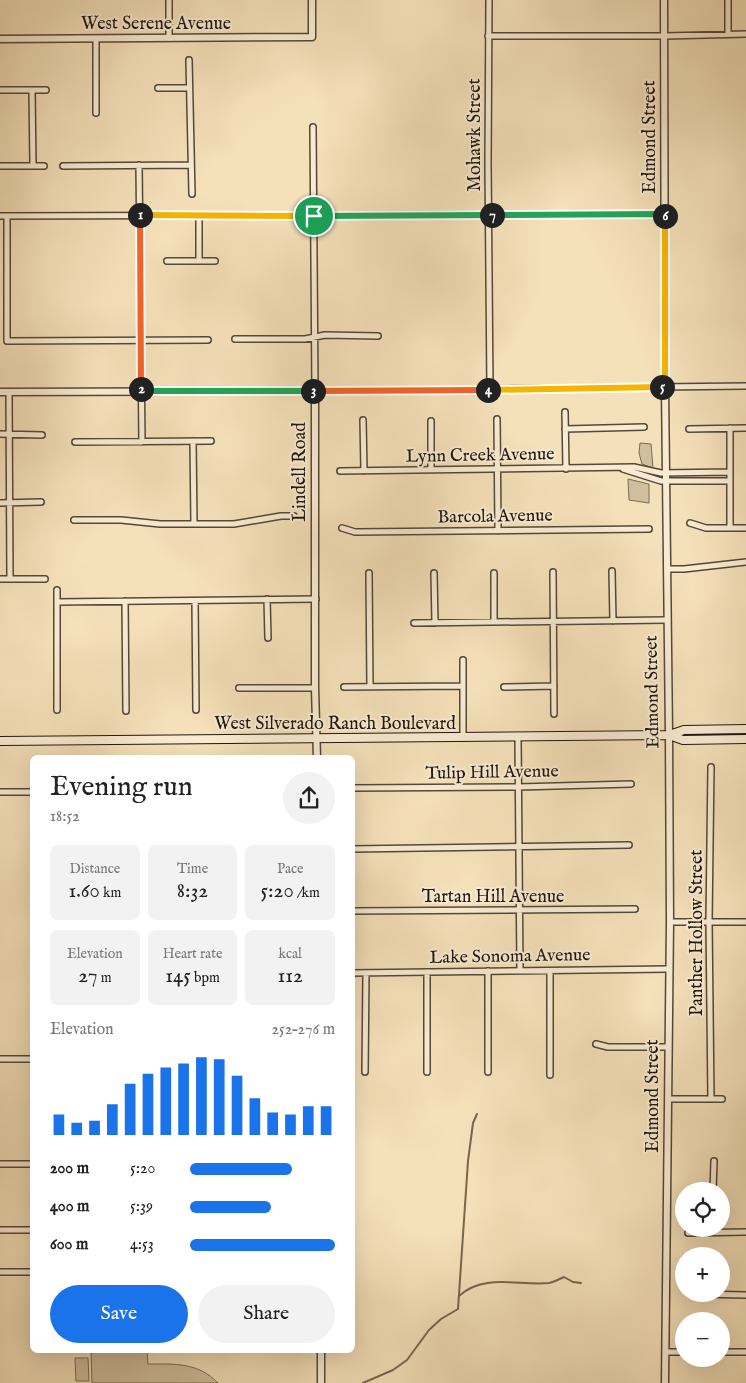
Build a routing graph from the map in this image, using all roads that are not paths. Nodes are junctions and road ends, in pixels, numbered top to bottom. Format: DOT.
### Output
graph roads {
  1 [pos="169,0"];
  2 [pos="312,0"];
  3 [pos="489,0"];
  4 [pos="664,0"];
  5 [pos="728,0"];
  6 [pos="728,34"];
  7 [pos="746,34"];
  8 [pos="488,36"];
  9 [pos="665,36"];
  10 [pos="169,38"];
  11 [pos="0,39"];
  12 [pos="96,39"];
  13 [pos="190,60"];
  14 [pos="158,88"];
  15 [pos="190,88"];
  16 [pos="0,90"];
  17 [pos="32,90"];
  18 [pos="46,90"];
  19 [pos="96,113"];
  20 [pos="313,127"];
  21 [pos="138,165"];
  22 [pos="191,165"];
  23 [pos="0,166"];
  24 [pos="33,166"];
  25 [pos="44,166"];
  26 [pos="63,166"];
  27 [pos="192,194"];
  28 [pos="665,214"];
  29 [pos="140,215"];
  30 [pos="200,215"];
  31 [pos="490,215"];
  32 [pos="0,216"];
  33 [pos="8,216"];
  34 [pos="314,216"];
  35 [pos="167,261"];
  36 [pos="199,261"];
  37 [pos="215,261"];
  38 [pos="378,336"];
  39 [pos="315,337"];
  40 [pos="235,339"];
  41 [pos="141,340"];
  42 [pos="208,340"];
  43 [pos="746,386"];
  44 [pos="665,387"];
  45 [pos="490,390"];
  46 [pos="142,391"];
  47 [pos="315,391"];
  48 [pos="0,392"];
  49 [pos="9,392"];
  50 [pos="565,412"];
  51 [pos="497,419"];
  52 [pos="363,420"];
  53 [pos="431,420"];
  54 [pos="644,428"];
  55 [pos="730,428"];
  56 [pos="746,428"];
  57 [pos="565,429"];
  58 [pos="690,429"];
  59 [pos="0,434"];
  60 [pos="10,434"];
  61 [pos="42,435"];
  62 [pos="211,441"];
  63 [pos="75,442"];
  64 [pos="142,442"];
  65 [pos="193,442"];
  66 [pos="620,468"];
  67 [pos="566,469"];
  68 [pos="431,470"];
  69 [pos="498,470"];
  70 [pos="340,471"];
  71 [pos="364,471"];
  72 [pos="730,472"];
  73 [pos="666,473"];
  74 [pos="666,481"];
  75 [pos="730,481"];
  76 [pos="41,502"];
  77 [pos="0,503"];
  78 [pos="10,503"];
  79 [pos="294,516"];
  80 [pos="74,520"];
  81 [pos="690,523"];
  82 [pos="194,524"];
  83 [pos="342,528"];
  84 [pos="730,528"];
  85 [pos="746,528"];
  86 [pos="649,529"];
  87 [pos="498,531"];
  88 [pos="746,562"];
  89 [pos="666,569"];
  90 [pos="612,571"];
  91 [pos="553,572"];
  92 [pos="369,573"];
  93 [pos="434,573"];
  94 [pos="494,573"];
  95 [pos="0,578"];
  96 [pos="10,578"];
  97 [pos="45,579"];
  98 [pos="56,590"];
  99 [pos="267,599"];
  100 [pos="316,599"];
  101 [pos="125,601"];
  102 [pos="195,601"];
  103 [pos="57,602"];
  104 [pos="667,620"];
  105 [pos="553,621"];
  106 [pos="613,621"];
  107 [pos="494,622"];
  108 [pos="414,623"];
  109 [pos="435,623"];
  110 [pos="268,638"];
  111 [pos="463,660"];
  112 [pos="370,686"];
  113 [pos="463,686"];
  114 [pos="554,686"];
  115 [pos="344,687"];
  116 [pos="504,687"];
  117 [pos="239,688"];
  118 [pos="315,688"];
  119 [pos="57,710"];
  120 [pos="196,710"];
  121 [pos="126,711"];
  122 [pos="554,714"];
  123 [pos="746,729"];
  124 [pos="670,735"];
  125 [pos="518,737"];
  126 [pos="463,738"];
  127 [pos="317,739"];
  128 [pos="746,739"];
  129 [pos="0,741"];
  130 [pos="317,755"];
  131 [pos="711,767"];
  132 [pos="631,784"];
  133 [pos="518,787"];
  134 [pos="355,788"];
  135 [pos="0,792"];
  136 [pos="30,792"];
  137 [pos="629,845"];
  138 [pos="519,847"];
  139 [pos="355,849"];
  140 [pos="634,909"];
  141 [pos="355,911"];
  142 [pos="519,911"];
  143 [pos="709,921"];
  144 [pos="670,922"];
  145 [pos="746,922"];
  146 [pos="668,969"];
  147 [pos="520,971"];
  148 [pos="550,971"];
  149 [pos="427,972"];
  150 [pos="488,972"];
  151 [pos="355,973"];
  152 [pos="366,973"];
  153 [pos="596,1044"];
  154 [pos="668,1047"];
  155 [pos="0,1059"];
  156 [pos="30,1059"];
  157 [pos="365,1072"];
  158 [pos="427,1072"];
  159 [pos="488,1072"];
  160 [pos="550,1075"];
  161 [pos="668,1099"];
  162 [pos="711,1099"];
  163 [pos="722,1099"];
  164 [pos="714,1161"];
  165 [pos="0,1164"];
  166 [pos="30,1164"];
  167 [pos="713,1182"];
  168 [pos="0,1230"];
  169 [pos="30,1230"];
  170 [pos="730,1232"];
  171 [pos="746,1232"];
  172 [pos="0,1272"];
  173 [pos="30,1272"];
  174 [pos="730,1295"];
  175 [pos="746,1295"];
  176 [pos="666,1352"];
  177 [pos="675,1352"];
  178 [pos="730,1352"];
  179 [pos="746,1352"];
  180 [pos="321,1353"];
  181 [pos="321,1383"];
  182 [pos="665,1383"];
  1 -- 10 [label="street"];
  2 -- 10 [label="street, West Serene Avenue"];
  3 -- 8 [label="street, Mohawk Street"];
  4 -- 9 [label="street, Edmond Street"];
  5 -- 6 [label="street"];
  6 -- 7 [label="street"];
  6 -- 9 [label="street"];
  8 -- 9 [label="street"];
  8 -- 31 [label="street, Mohawk Street"];
  9 -- 28 [label="street, Edmond Street"];
  10 -- 12 [label="street, West Serene Avenue"];
  11 -- 12 [label="street, West Serene Avenue"];
  12 -- 19 [label="street"];
  13 -- 15 [label="street"];
  14 -- 15 [label="street"];
  15 -- 22 [label="street"];
  16 -- 17 [label="street"];
  17 -- 18 [label="street"];
  17 -- 24 [label="street"];
  20 -- 34 [label="street, Lindell Road"];
  21 -- 22 [label="street"];
  21 -- 26 [label="street"];
  21 -- 29 [label="street"];
  22 -- 27 [label="street"];
  23 -- 24 [label="street"];
  24 -- 25 [label="street"];
  28 -- 31 [label="street"];
  28 -- 44 [label="street, Edmond Street"];
  29 -- 30 [label="street"];
  29 -- 33 [label="street"];
  29 -- 41 [label="street"];
  30 -- 34 [label="street"];
  30 -- 36 [label="street"];
  31 -- 34 [label="street"];
  31 -- 45 [label="street, Mohawk Street"];
  32 -- 33 [label="street"];
  33 -- 41 [label="street"];
  34 -- 39 [label="street, Lindell Road"];
  35 -- 36 [label="street"];
  36 -- 37 [label="street"];
  38 -- 39 [label="street"];
  39 -- 40 [label="street"];
  39 -- 47 [label="street, Lindell Road"];
  41 -- 42 [label="street"];
  41 -- 46 [label="street"];
  43 -- 44 [label="street"];
  44 -- 45 [label="street"];
  44 -- 73 [label="street, Edmond Street"];
  45 -- 47 [label="street"];
  46 -- 47 [label="street"];
  46 -- 49 [label="street"];
  46 -- 64 [label="street"];
  47 -- 100 [label="street, Lindell Road"];
  48 -- 49 [label="street"];
  49 -- 60 [label="street"];
  50 -- 57 [label="street"];
  51 -- 69 [label="street"];
  52 -- 71 [label="street"];
  53 -- 68 [label="street"];
  54 -- 57 [label="street"];
  55 -- 56 [label="street"];
  55 -- 58 [label="street"];
  55 -- 72 [label="street"];
  57 -- 67 [label="street"];
  59 -- 60 [label="street"];
  60 -- 61 [label="street"];
  60 -- 78 [label="street"];
  62 -- 65 [label="street"];
  63 -- 64 [label="street"];
  64 -- 65 [label="street"];
  65 -- 82 [label="street"];
  66 -- 67 [label="street, Lynn Creek Avenue"];
  66 -- 73 [label="street, Lynn Creek Avenue"];
  66 -- 74 [label="street, Lynn Creek Avenue"];
  67 -- 69 [label="street, Lynn Creek Avenue"];
  68 -- 69 [label="street, Lynn Creek Avenue"];
  68 -- 71 [label="street, Lynn Creek Avenue"];
  69 -- 87 [label="street"];
  70 -- 71 [label="street, Lynn Creek Avenue"];
  72 -- 73 [label="street, Lynn Creek Avenue"];
  72 -- 75 [label="street"];
  73 -- 74 [label="street, Edmond Street"];
  74 -- 75 [label="street, Lynn Creek Avenue"];
  74 -- 89 [label="street, Edmond Street"];
  75 -- 84 [label="street"];
  76 -- 78 [label="street"];
  77 -- 78 [label="street"];
  78 -- 96 [label="street"];
  79 -- 82 [label="street"];
  80 -- 82 [label="street"];
  81 -- 84 [label="street"];
  83 -- 87 [label="street, Barcola Avenue"];
  84 -- 85 [label="street"];
  86 -- 87 [label="street, Barcola Avenue"];
  88 -- 89 [label="street"];
  89 -- 104 [label="street, Edmond Street"];
  90 -- 106 [label="street"];
  91 -- 105 [label="street"];
  92 -- 112 [label="street"];
  93 -- 109 [label="street"];
  94 -- 107 [label="street"];
  95 -- 96 [label="street"];
  96 -- 97 [label="street"];
  98 -- 103 [label="street"];
  99 -- 100 [label="street"];
  99 -- 102 [label="street"];
  99 -- 110 [label="street"];
  100 -- 118 [label="street, Lindell Road"];
  101 -- 102 [label="street"];
  101 -- 103 [label="street"];
  101 -- 121 [label="street"];
  102 -- 120 [label="street"];
  103 -- 119 [label="street"];
  104 -- 106 [label="street"];
  104 -- 124 [label="street, Edmond Street"];
  105 -- 106 [label="street"];
  105 -- 107 [label="street"];
  105 -- 114 [label="street"];
  107 -- 109 [label="street"];
  108 -- 109 [label="street"];
  111 -- 113 [label="street"];
  112 -- 113 [label="street"];
  112 -- 115 [label="street"];
  113 -- 126 [label="street"];
  114 -- 116 [label="street"];
  114 -- 122 [label="street"];
  117 -- 118 [label="street"];
  118 -- 127 [label="street, Lindell Road"];
  123 -- 124 [label="main road, West Silverado Ranch Boulevard"];
  124 -- 125 [label="main road, West Silverado Ranch Boulevard"];
  124 -- 128 [label="main road, West Silverado Ranch Boulevard"];
  124 -- 144 [label="street, Edmond Street"];
  125 -- 126 [label="main road, West Silverado Ranch Boulevard"];
  125 -- 133 [label="street"];
  126 -- 127 [label="main road, West Silverado Ranch Boulevard"];
  127 -- 129 [label="main road, West Silverado Ranch Boulevard"];
  127 -- 130 [label="street, Lindell Road"];
  131 -- 143 [label="street, Panther Hollow Street"];
  132 -- 133 [label="street, Tulip Hill Avenue"];
  133 -- 134 [label="street, Tulip Hill Avenue"];
  133 -- 138 [label="street"];
  135 -- 136 [label="street"];
  137 -- 138 [label="street"];
  138 -- 139 [label="street"];
  138 -- 142 [label="street"];
  140 -- 142 [label="street, Tartan Hill Avenue"];
  141 -- 142 [label="street, Tartan Hill Avenue"];
  142 -- 147 [label="street"];
  143 -- 144 [label="street"];
  143 -- 145 [label="street"];
  143 -- 162 [label="street, Panther Hollow Street"];
  144 -- 146 [label="street, Edmond Street"];
  146 -- 148 [label="street, Lake Sonoma Avenue"];
  146 -- 154 [label="street, Edmond Street"];
  147 -- 148 [label="street, Lake Sonoma Avenue"];
  147 -- 150 [label="street, Lake Sonoma Avenue"];
  148 -- 160 [label="street"];
  149 -- 150 [label="street, Lake Sonoma Avenue"];
  149 -- 152 [label="street, Lake Sonoma Avenue"];
  149 -- 158 [label="street"];
  150 -- 159 [label="street"];
  151 -- 152 [label="street, Lake Sonoma Avenue"];
  152 -- 157 [label="street"];
  153 -- 154 [label="street"];
  154 -- 161 [label="street, Edmond Street"];
  155 -- 156 [label="street"];
  161 -- 162 [label="street"];
  161 -- 176 [label="street, Edmond Street"];
  162 -- 163 [label="street"];
  164 -- 167 [label="street"];
  165 -- 166 [label="street"];
  168 -- 169 [label="street"];
  170 -- 171 [label="street"];
  172 -- 173 [label="street"];
  174 -- 175 [label="street"];
  176 -- 177 [label="street"];
  176 -- 182 [label="street, Edmond Street"];
  178 -- 179 [label="street"];
  180 -- 181 [label="street"];
}
